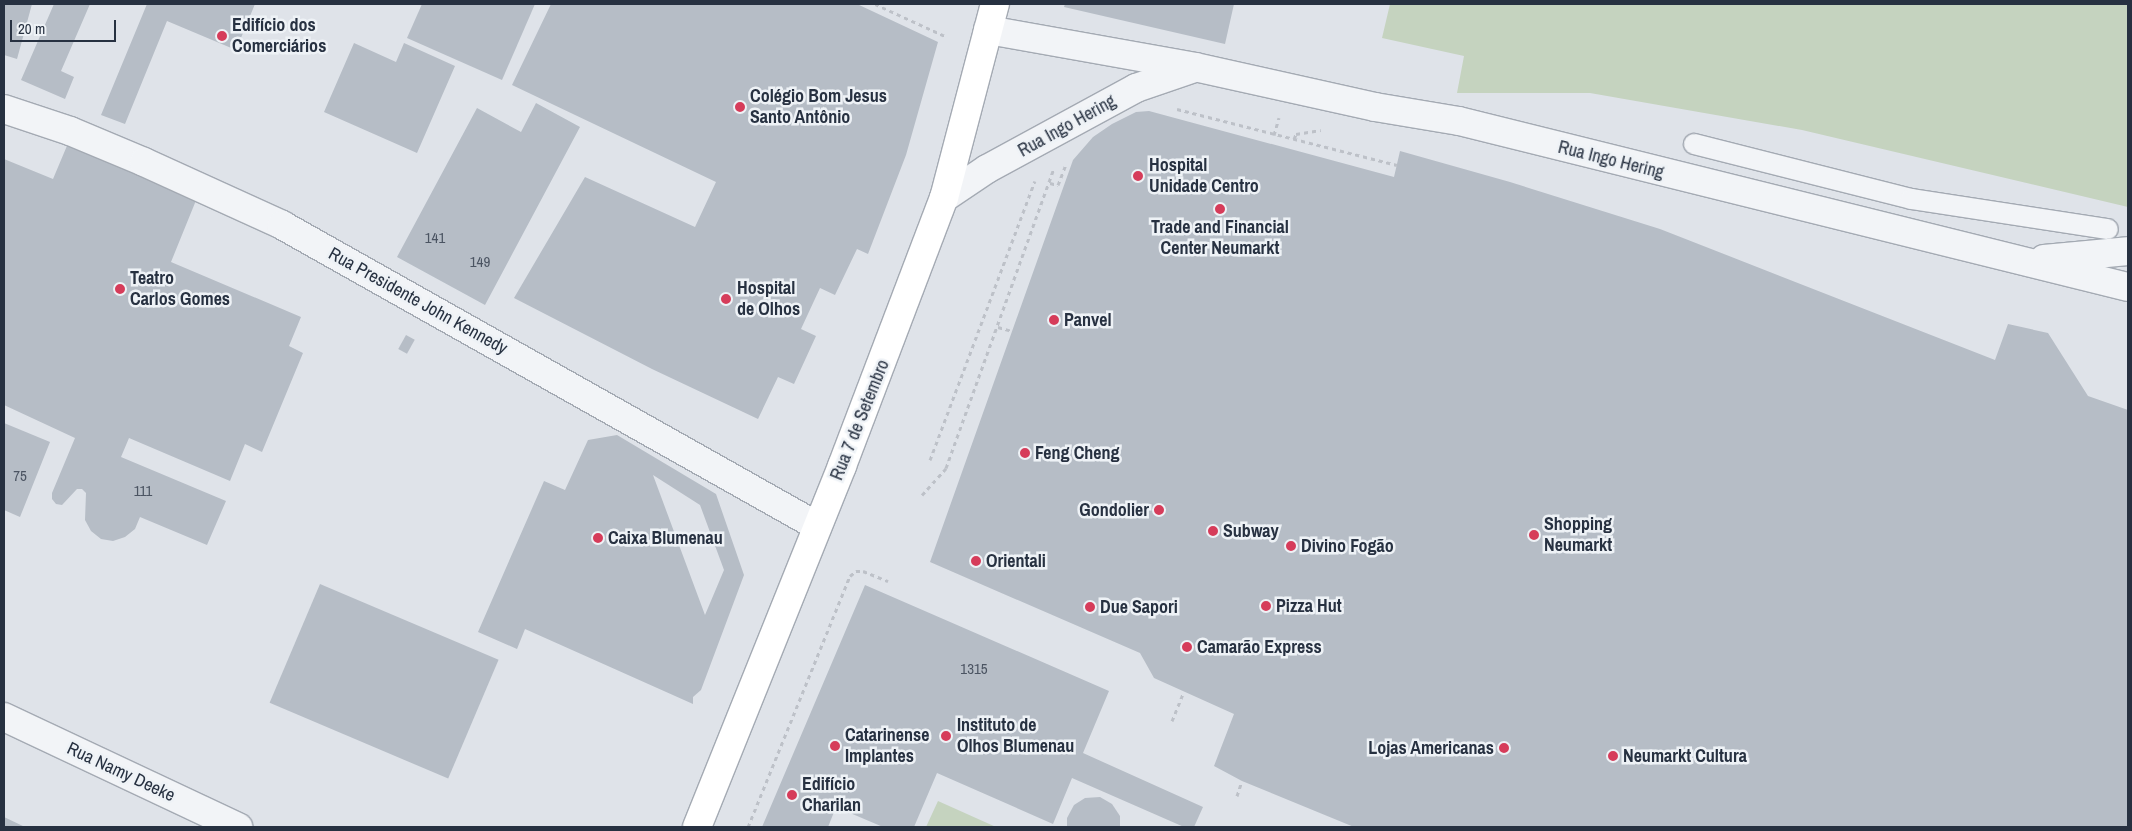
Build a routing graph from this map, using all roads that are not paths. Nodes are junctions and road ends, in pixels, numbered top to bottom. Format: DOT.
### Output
graph roads {
  1 [pos="994,4"];
  2 [pos="988,30"];
  3 [pos="1196,68"];
  4 [pos="4,108"];
  5 [pos="1694,144"];
  6 [pos="944,198"];
  7 [pos="2108,229"];
  8 [pos="2128,251"];
  9 [pos="2025,260"];
  10 [pos="2128,286"];
  11 [pos="817,526"];
  12 [pos="4,716"];
  13 [pos="238,827"];
  14 [pos="697,827"];
  1 -- 2 [label="main road, Rua 7 de Setembro"];
  2 -- 3 [label="street, Rua Ingo Hering"];
  2 -- 6 [label="main road, Rua 7 de Setembro"];
  3 -- 6 [label="street, Rua Ingo Hering"];
  3 -- 9 [label="street, Rua Ingo Hering"];
  4 -- 11 [label="street, Rua Presidente John Kennedy"];
  5 -- 7 [label="lane"];
  6 -- 11 [label="main road, Rua 7 de Setembro"];
  8 -- 9 [label="street, Rua Ingo Hering"];
  9 -- 10 [label="street, Rua Ingo Hering"];
  11 -- 14 [label="main road, Rua 7 de Setembro"];
  12 -- 13 [label="street, Rua Namy Deeke"];
}
